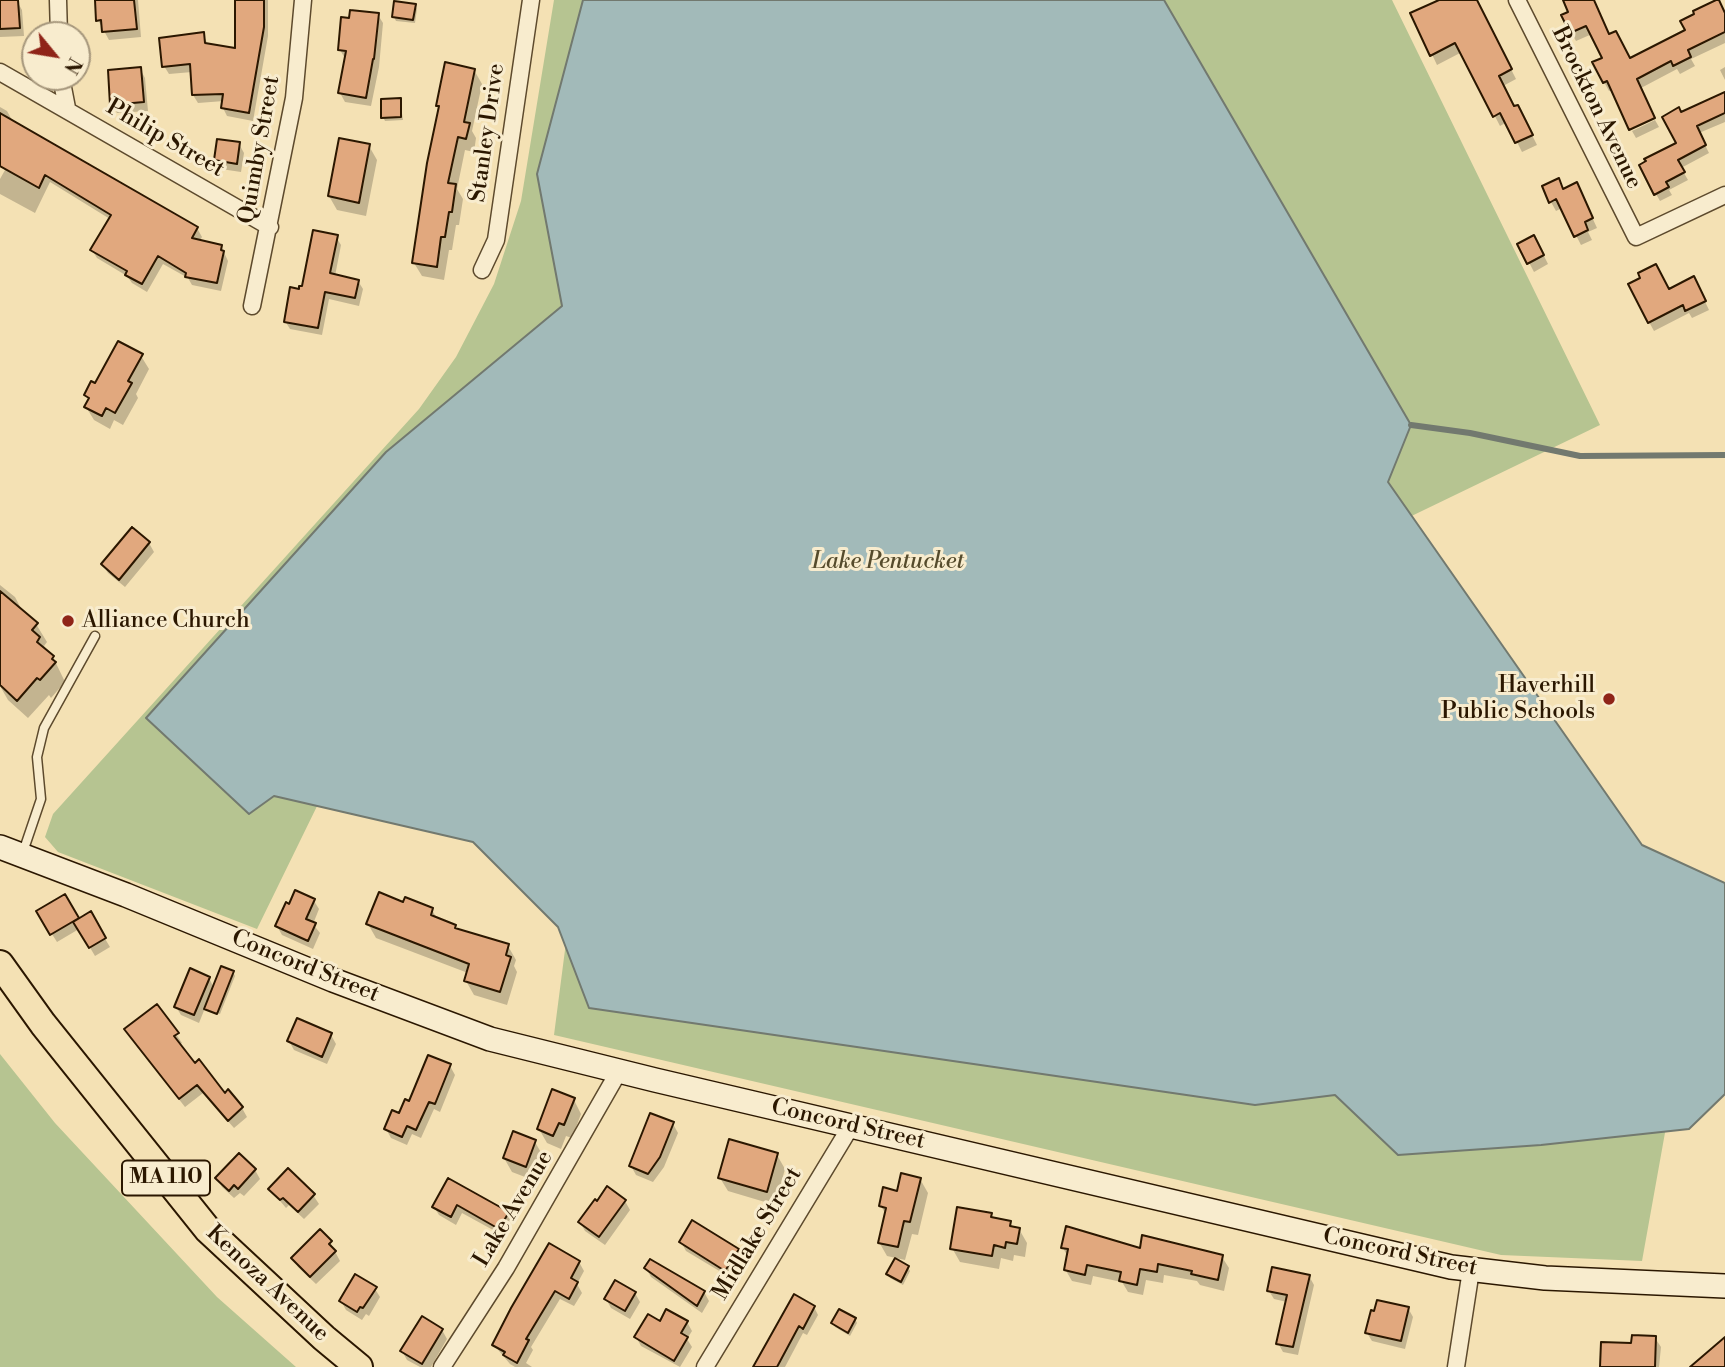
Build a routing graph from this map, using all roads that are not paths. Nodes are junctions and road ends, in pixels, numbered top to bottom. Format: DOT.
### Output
graph roads {
  1 [pos="58,0"];
  2 [pos="303,0"];
  3 [pos="531,0"];
  4 [pos="1517,0"];
  5 [pos="59,21"];
  6 [pos="0,72"];
  7 [pos="64,91"];
  8 [pos="67,108"];
  9 [pos="1725,195"];
  10 [pos="270,227"];
  11 [pos="482,270"];
  12 [pos="253,306"];
  13 [pos="95,636"];
  14 [pos="11,851"];
  15 [pos="0,964"];
  16 [pos="620,1071"];
  17 [pos="850,1126"];
  18 [pos="1471,1270"];
  19 [pos="1725,1286"];
  20 [pos="359,1367"];
  21 [pos="442,1367"];
  22 [pos="705,1367"];
  23 [pos="1456,1367"];
  1 -- 5 [label="street"];
  2 -- 10 [label="street, Quimby Street"];
  3 -- 11 [label="street, Stanley Drive"];
  4 -- 9 [label="street, Brockton Avenue"];
  6 -- 8 [label="street, Philip Street"];
  7 -- 8 [label="street"];
  8 -- 10 [label="street, Philip Street"];
  10 -- 12 [label="street, Quimby Street"];
  13 -- 14 [label="lane"];
  14 -- 16 [label="main road, Concord Street"];
  15 -- 20 [label="main road, Kenoza Avenue / MA 110"];
  16 -- 17 [label="main road, Concord Street"];
  16 -- 21 [label="street, Lake Avenue"];
  17 -- 18 [label="main road, Concord Street"];
  17 -- 22 [label="street, Midlake Street"];
  18 -- 19 [label="main road, Concord Street"];
  18 -- 23 [label="street"];
}
